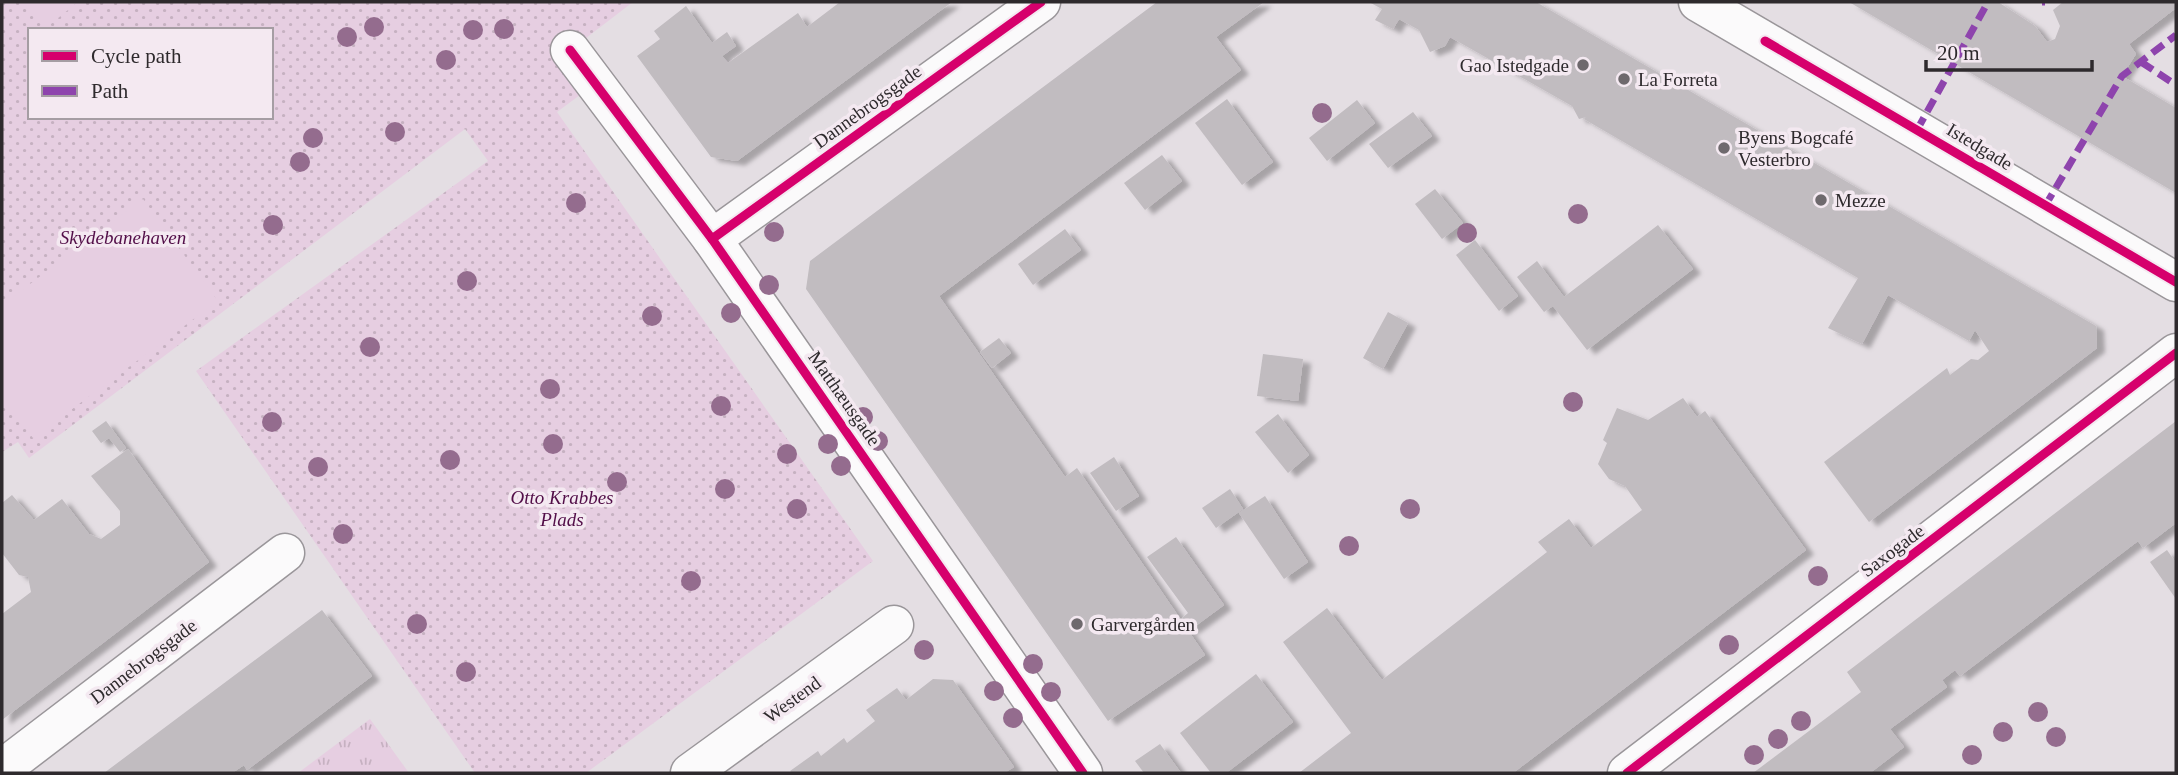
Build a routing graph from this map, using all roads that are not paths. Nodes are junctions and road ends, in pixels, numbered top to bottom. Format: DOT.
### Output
graph roads {
  1 [pos="1041,2"];
  2 [pos="1698,2"];
  3 [pos="570,50"];
  4 [pos="712,239"];
  5 [pos="2176,282"];
  6 [pos="2176,353"];
  7 [pos="285,553"];
  8 [pos="894,625"];
  9 [pos="2,769"];
  10 [pos="690,773"];
  11 [pos="1083,773"];
  12 [pos="1627,773"];
  1 -- 4 [label="street, Dannebrogsgade"];
  2 -- 5 [label="street, Istedgade"];
  3 -- 4 [label="street, Matthæusgade"];
  4 -- 11 [label="street, Matthæusgade"];
  6 -- 12 [label="street, Saxogade"];
  7 -- 9 [label="street, Dannebrogsgade"];
  8 -- 10 [label="street, Westend"];
}
